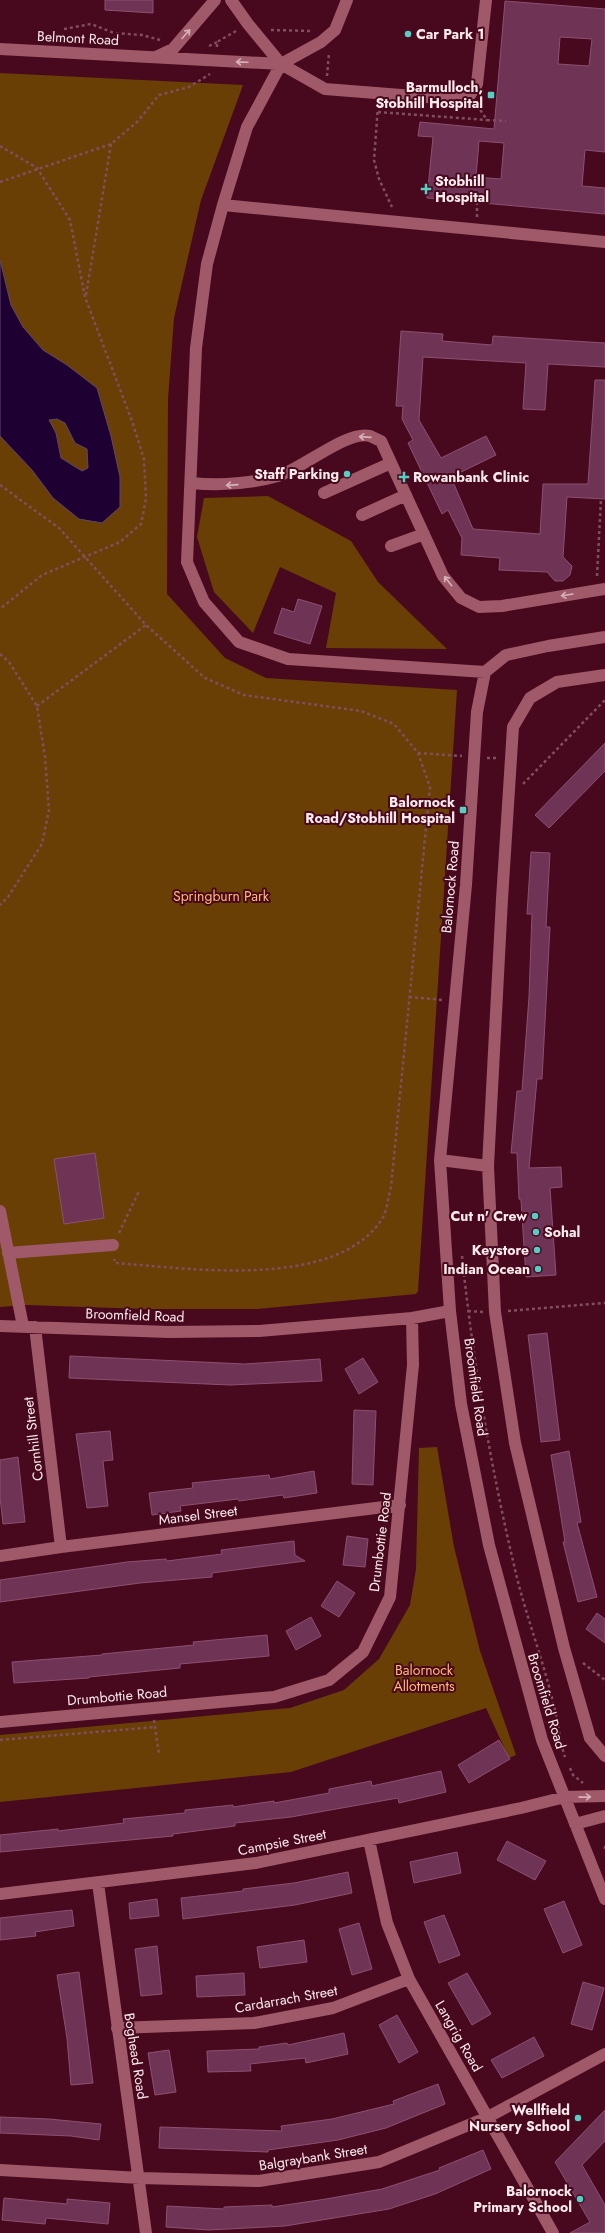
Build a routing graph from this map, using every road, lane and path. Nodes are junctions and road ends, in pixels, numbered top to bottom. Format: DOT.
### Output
graph roads {
  1 [pos="215,0"];
  2 [pos="231,0"];
  3 [pos="347,0"];
  4 [pos="486,0"];
  5 [pos="64,29"];
  6 [pos="187,34"];
  7 [pos="166,41"];
  8 [pos="217,42"];
  9 [pos="0,49"];
  10 [pos="155,57"];
  11 [pos="218,61"];
  12 [pos="281,64"];
  13 [pos="379,93"];
  14 [pos="470,95"];
  15 [pos="378,112"];
  16 [pos="487,120"];
  17 [pos="506,121"];
  18 [pos="111,144"];
  19 [pos="0,146"];
  20 [pos="37,168"];
  21 [pos="0,182"];
  22 [pos="389,204"];
  23 [pos="223,205"];
  24 [pos="605,242"];
  25 [pos="85,297"];
  26 [pos="391,463"];
  27 [pos="191,483"];
  28 [pos="0,485"];
  29 [pos="0,490"];
  30 [pos="324,492"];
  31 [pos="406,495"];
  32 [pos="601,499"];
  33 [pos="362,515"];
  34 [pos="424,534"];
  35 [pos="391,546"];
  36 [pos="84,557"];
  37 [pos="601,590"];
  38 [pos="0,609"];
  39 [pos="146,625"];
  40 [pos="605,637"];
  41 [pos="0,654"];
  42 [pos="485,672"];
  43 [pos="605,675"];
  44 [pos="605,700"];
  45 [pos="37,706"];
  46 [pos="508,799"];
  47 [pos="0,905"];
  48 [pos="409,997"];
  49 [pos="454,1002"];
  50 [pos="440,1160"];
  51 [pos="488,1166"];
  52 [pos="139,1191"];
  53 [pos="0,1211"];
  54 [pos="113,1245"];
  55 [pos="8,1253"];
  56 [pos="605,1303"];
  57 [pos="450,1311"];
  58 [pos="495,1312"];
  59 [pos="412,1318"];
  60 [pos="0,1326"];
  61 [pos="23,1326"];
  62 [pos="35,1327"];
  63 [pos="400,1505"];
  64 [pos="61,1547"];
  65 [pos="0,1556"];
  66 [pos="152,1708"];
  67 [pos="0,1722"];
  68 [pos="155,1726"];
  69 [pos="0,1740"];
  70 [pos="159,1754"];
  71 [pos="605,1756"];
  72 [pos="605,1796"];
  73 [pos="565,1797"];
  74 [pos="605,1816"];
  75 [pos="575,1824"];
  76 [pos="369,1840"];
  77 [pos="605,1846"];
  78 [pos="605,1851"];
  79 [pos="98,1884"];
  80 [pos="0,1894"];
  81 [pos="605,1899"];
  82 [pos="409,1979"];
  83 [pos="117,2028"];
  84 [pos="605,2054"];
  85 [pos="488,2117"];
  86 [pos="0,2170"];
  87 [pos="140,2178"];
  88 [pos="146,2233"];
  89 [pos="554,2233"];
  1 -- 6 [label="street, Belmont Road"];
  2 -- 12 [label="street"];
  3 -- 12 [label="street"];
  4 -- 14 [label="street"];
  5 -- 7 [label="path"];
  6 -- 8 [label="path"];
  10 -- 6 [label="street, Belmont Road, one-way"];
  9 -- 10 [label="street, Belmont Road"];
  10 -- 11 [label="street, Belmont Road"];
  12 -- 11 [label="street, Belmont Road, one-way"];
  11 -- 18 [label="path"];
  12 -- 13 [label="street"];
  12 -- 23 [label="street"];
  13 -- 14 [label="street"];
  13 -- 15 [label="path"];
  14 -- 16 [label="path"];
  15 -- 16 [label="path"];
  15 -- 22 [label="path"];
  16 -- 17 [label="path"];
  18 -- 20 [label="path"];
  18 -- 25 [label="path"];
  19 -- 20 [label="path"];
  20 -- 21 [label="path"];
  20 -- 25 [label="path"];
  23 -- 24 [label="street"];
  23 -- 27 [label="street"];
  25 -- 36 [label="path"];
  26 -- 27 [label="street, one-way"];
  26 -- 30 [label="street"];
  26 -- 31 [label="street"];
  27 -- 42 [label="street"];
  28 -- 29 [label="path"];
  28 -- 36 [label="path"];
  31 -- 33 [label="street"];
  31 -- 34 [label="street"];
  32 -- 37 [label="path"];
  34 -- 35 [label="street"];
  37 -- 34 [label="street, one-way"];
  36 -- 38 [label="path"];
  36 -- 39 [label="path"];
  39 -- 45 [label="path"];
  39 -- 48 [label="path"];
  40 -- 42 [label="street"];
  41 -- 45 [label="path"];
  42 -- 49 [label="street, Balornock Road"];
  43 -- 46 [label="street"];
  44 -- 46 [label="path"];
  45 -- 47 [label="path"];
  46 -- 51 [label="street"];
  48 -- 49 [label="path"];
  48 -- 54 [label="path"];
  49 -- 50 [label="street, Balornock Road"];
  50 -- 51 [label="street"];
  50 -- 57 [label="street, Balornock Road"];
  51 -- 58 [label="street"];
  52 -- 54 [label="path"];
  53 -- 55 [label="street"];
  54 -- 55 [label="street"];
  55 -- 61 [label="street"];
  56 -- 58 [label="path"];
  57 -- 58 [label="path"];
  57 -- 59 [label="street, Broomfield Road"];
  57 -- 73 [label="street, Broomfield Road"];
  58 -- 71 [label="street"];
  59 -- 62 [label="street, Broomfield Road"];
  59 -- 63 [label="street, Drumbottie Road"];
  60 -- 61 [label="street, Broomfield Road"];
  61 -- 62 [label="street, Broomfield Road"];
  62 -- 64 [label="street, Cornhill Street"];
  63 -- 64 [label="street, Mansel Street"];
  63 -- 66 [label="street, Drumbottie Road"];
  64 -- 65 [label="street, Mansel Street"];
  66 -- 67 [label="street, Drumbottie Road"];
  66 -- 68 [label="path"];
  68 -- 69 [label="path"];
  68 -- 70 [label="path"];
  73 -- 72 [label="street, Campsie Street, one-way"];
  73 -- 75 [label="street, Broomfield Road"];
  73 -- 76 [label="street, Campsie Street"];
  74 -- 75 [label="street"];
  75 -- 81 [label="street, Broomfield Road"];
  76 -- 79 [label="street, Campsie Street"];
  76 -- 82 [label="street, Langrig Road"];
  77 -- 78 [label="path"];
  79 -- 80 [label="street, Campsie Street"];
  79 -- 83 [label="street, Boghead Road"];
  82 -- 83 [label="street, Cardarrach Street"];
  82 -- 85 [label="street, Langrig Road"];
  83 -- 87 [label="street, Boghead Road"];
  84 -- 85 [label="street, Balgraybank Street"];
  85 -- 87 [label="street, Balgraybank Street"];
  85 -- 89 [label="street, Langrig Road"];
  86 -- 87 [label="street, Balgraybank Street"];
  87 -- 88 [label="street, Boghead Road"];
}
